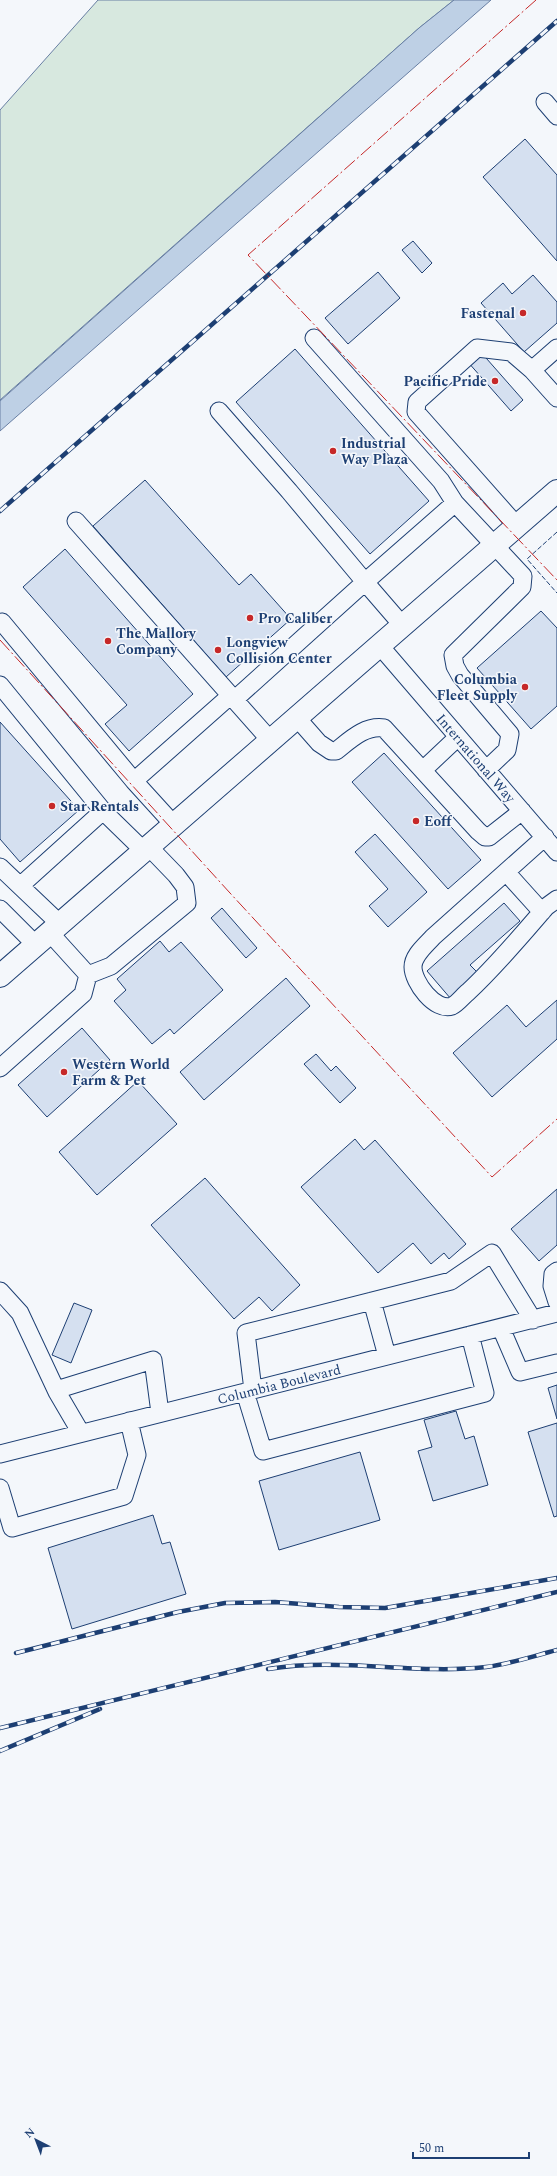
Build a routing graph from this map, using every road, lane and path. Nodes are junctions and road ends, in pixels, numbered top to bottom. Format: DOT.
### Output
graph roads {
  1 [pos="545,102"];
  2 [pos="557,116"];
  3 [pos="314,338"];
  4 [pos="557,348"];
  5 [pos="532,370"];
  6 [pos="557,398"];
  7 [pos="219,411"];
  8 [pos="557,491"];
  9 [pos="455,503"];
  10 [pos="76,521"];
  11 [pos="517,526"];
  12 [pos="495,545"];
  13 [pos="365,582"];
  14 [pos="2,622"];
  15 [pos="403,626"];
  16 [pos="380,646"];
  17 [pos="0,685"];
  18 [pos="232,698"];
  19 [pos="297,718"];
  20 [pos="458,737"];
  21 [pos="271,741"];
  22 [pos="423,770"];
  23 [pos="486,770"];
  24 [pos="134,781"];
  25 [pos="103,811"];
  26 [pos="522,811"];
  27 [pos="174,825"];
  28 [pos="545,837"];
  29 [pos="146,849"];
  30 [pos="557,852"];
  31 [pos="0,867"];
  32 [pos="506,872"];
  33 [pos="20,886"];
  34 [pos="557,899"];
  35 [pos="0,909"];
  36 [pos="542,912"];
  37 [pos="49,934"];
  38 [pos="88,975"];
  39 [pos="0,976"];
  40 [pos="0,1068"];
  41 [pos="557,1271"];
  42 [pos="0,1291"];
  43 [pos="372,1301"];
  44 [pos="557,1302"];
  45 [pos="557,1313"];
  46 [pos="533,1320"];
  47 [pos="501,1328"];
  48 [pos="470,1335"];
  49 [pos="387,1356"];
  50 [pos="557,1363"];
  51 [pos="56,1390"];
  52 [pos="249,1391"];
  53 [pos="160,1413"];
  54 [pos="129,1421"];
  55 [pos="81,1433"];
  56 [pos="0,1454"];
  57 [pos="0,1488"];
  1 -- 2 [label="street"];
  3 -- 9 [label="street"];
  4 -- 5 [label="street"];
  5 -- 6 [label="street"];
  5 -- 11 [label="street"];
  7 -- 13 [label="street"];
  8 -- 11 [label="highway"];
  9 -- 12 [label="street"];
  9 -- 13 [label="street"];
  10 -- 18 [label="street"];
  11 -- 12 [label="highway"];
  12 -- 15 [label="highway"];
  12 -- 23 [label="street"];
  13 -- 15 [label="street"];
  13 -- 18 [label="street"];
  14 -- 24 [label="street"];
  15 -- 16 [label="highway"];
  16 -- 19 [label="highway"];
  16 -- 20 [label="street, International Way"];
  17 -- 25 [label="street"];
  18 -- 21 [label="street"];
  18 -- 24 [label="street"];
  19 -- 21 [label="highway"];
  19 -- 22 [label="street"];
  20 -- 22 [label="street"];
  20 -- 23 [label="street, International Way"];
  21 -- 27 [label="highway"];
  22 -- 26 [label="street"];
  23 -- 26 [label="street, International Way"];
  24 -- 27 [label="street"];
  25 -- 29 [label="street"];
  25 -- 33 [label="street"];
  26 -- 28 [label="street, International Way"];
  27 -- 29 [label="highway"];
  28 -- 30 [label="street, International Way"];
  28 -- 32 [label="street"];
  29 -- 37 [label="highway"];
  29 -- 38 [label="street"];
  31 -- 33 [label="street"];
  32 -- 36 [label="street"];
  32 -- 36 [label="street"];
  33 -- 37 [label="street"];
  34 -- 36 [label="street"];
  35 -- 37 [label="street"];
  37 -- 38 [label="street"];
  37 -- 39 [label="highway"];
  38 -- 40 [label="street"];
  41 -- 44 [label="street"];
  42 -- 51 [label="street"];
  43 -- 46 [label="street"];
  43 -- 49 [label="street"];
  43 -- 52 [label="street"];
  45 -- 46 [label="street, Columbia Boulevard"];
  46 -- 47 [label="street, Columbia Boulevard"];
  47 -- 48 [label="street, Columbia Boulevard"];
  47 -- 50 [label="street"];
  48 -- 49 [label="street, Columbia Boulevard"];
  48 -- 52 [label="street"];
  49 -- 52 [label="street, Columbia Boulevard"];
  51 -- 53 [label="street"];
  51 -- 55 [label="street"];
  52 -- 53 [label="street, Columbia Boulevard"];
  53 -- 54 [label="street, Columbia Boulevard"];
  54 -- 55 [label="street, Columbia Boulevard"];
  54 -- 57 [label="street"];
  55 -- 56 [label="street, Columbia Boulevard"];
}
